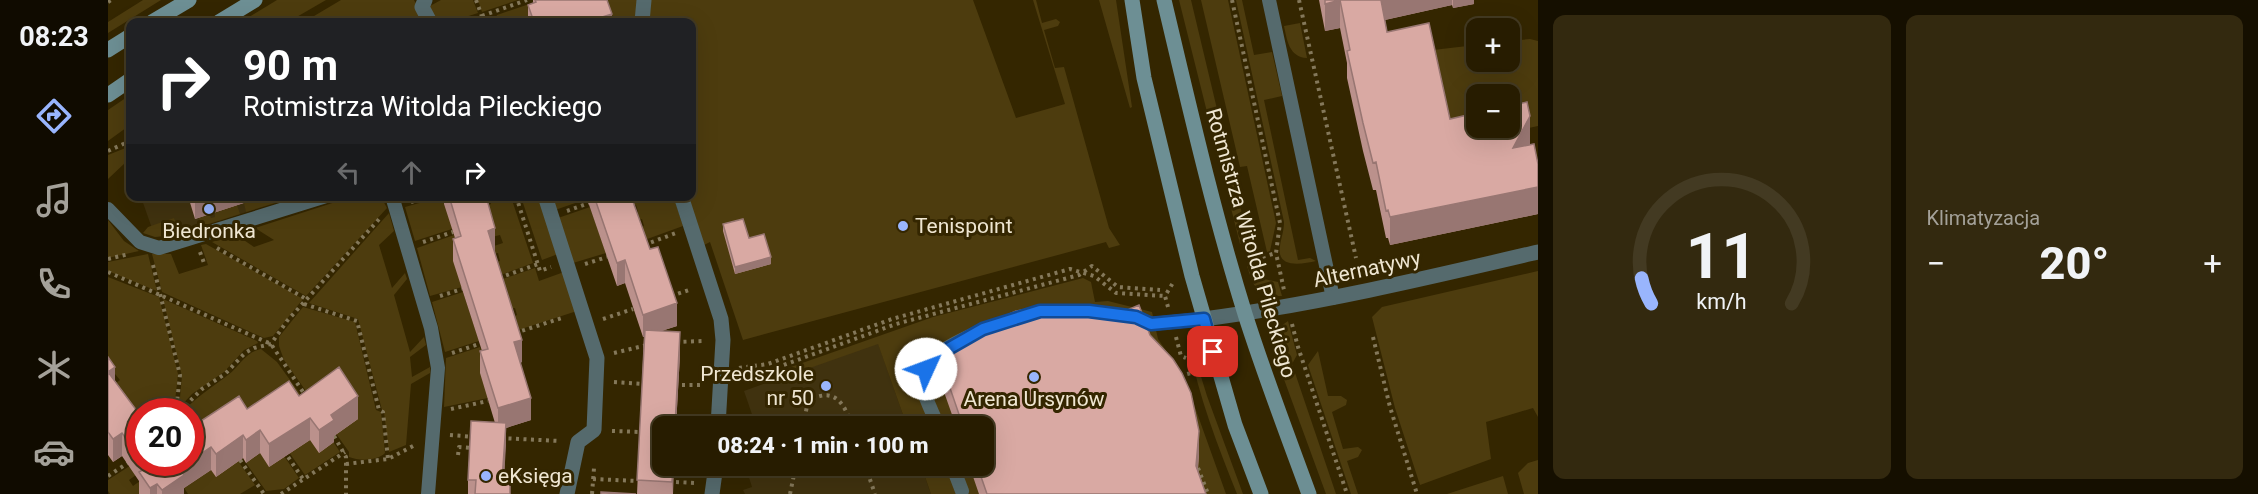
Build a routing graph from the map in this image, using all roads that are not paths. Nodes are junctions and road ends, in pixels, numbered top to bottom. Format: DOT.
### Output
graph roads {
  1 [pos="189,0"];
  2 [pos="255,0"];
  3 [pos="425,0"];
  4 [pos="644,0"];
  5 [pos="1132,0"];
  6 [pos="1164,0"];
  7 [pos="1269,0"];
  8 [pos="159,18"];
  9 [pos="226,18"];
  10 [pos="428,18"];
  11 [pos="642,18"];
  12 [pos="126,39"];
  13 [pos="108,50"];
  14 [pos="126,83"];
  15 [pos="108,95"];
  16 [pos="311,201"];
  17 [pos="547,201"];
  18 [pos="683,201"];
  19 [pos="394,202"];
  20 [pos="108,209"];
  21 [pos="1538,252"];
  22 [pos="1333,298"];
  23 [pos="1072,311"];
  24 [pos="1245,313"];
  25 [pos="1204,319"];
  26 [pos="993,326"];
  27 [pos="719,416"];
  28 [pos="934,416"];
  29 [pos="956,476"];
  30 [pos="569,487"];
  31 [pos="962,491"];
  32 [pos="428,494"];
  33 [pos="1261,494"];
  34 [pos="1309,494"];
  1 -- 8 [label="main road"];
  2 -- 9 [label="main road"];
  3 -- 10 [label="street"];
  4 -- 11 [label="street"];
  5 -- 25 [label="main road"];
  6 -- 24 [label="main road, Rotmistrza Witolda Pileckiego"];
  7 -- 22 [label="lane"];
  12 -- 13 [label="main road"];
  14 -- 15 [label="main road"];
  16 -- 20 [label="lane"];
  17 -- 30 [label="street"];
  18 -- 27 [label="street"];
  19 -- 32 [label="lane"];
  21 -- 22 [label="street, Alternatywy"];
  22 -- 24 [label="street, Alternatywy"];
  23 -- 25 [label="lane"];
  24 -- 25 [label="street, Alternatywy"];
  24 -- 34 [label="main road, Rotmistrza Witolda Pileckiego"];
  25 -- 33 [label="main road"];
  26 -- 28 [label="lane"];
  29 -- 31 [label="lane"];
}
